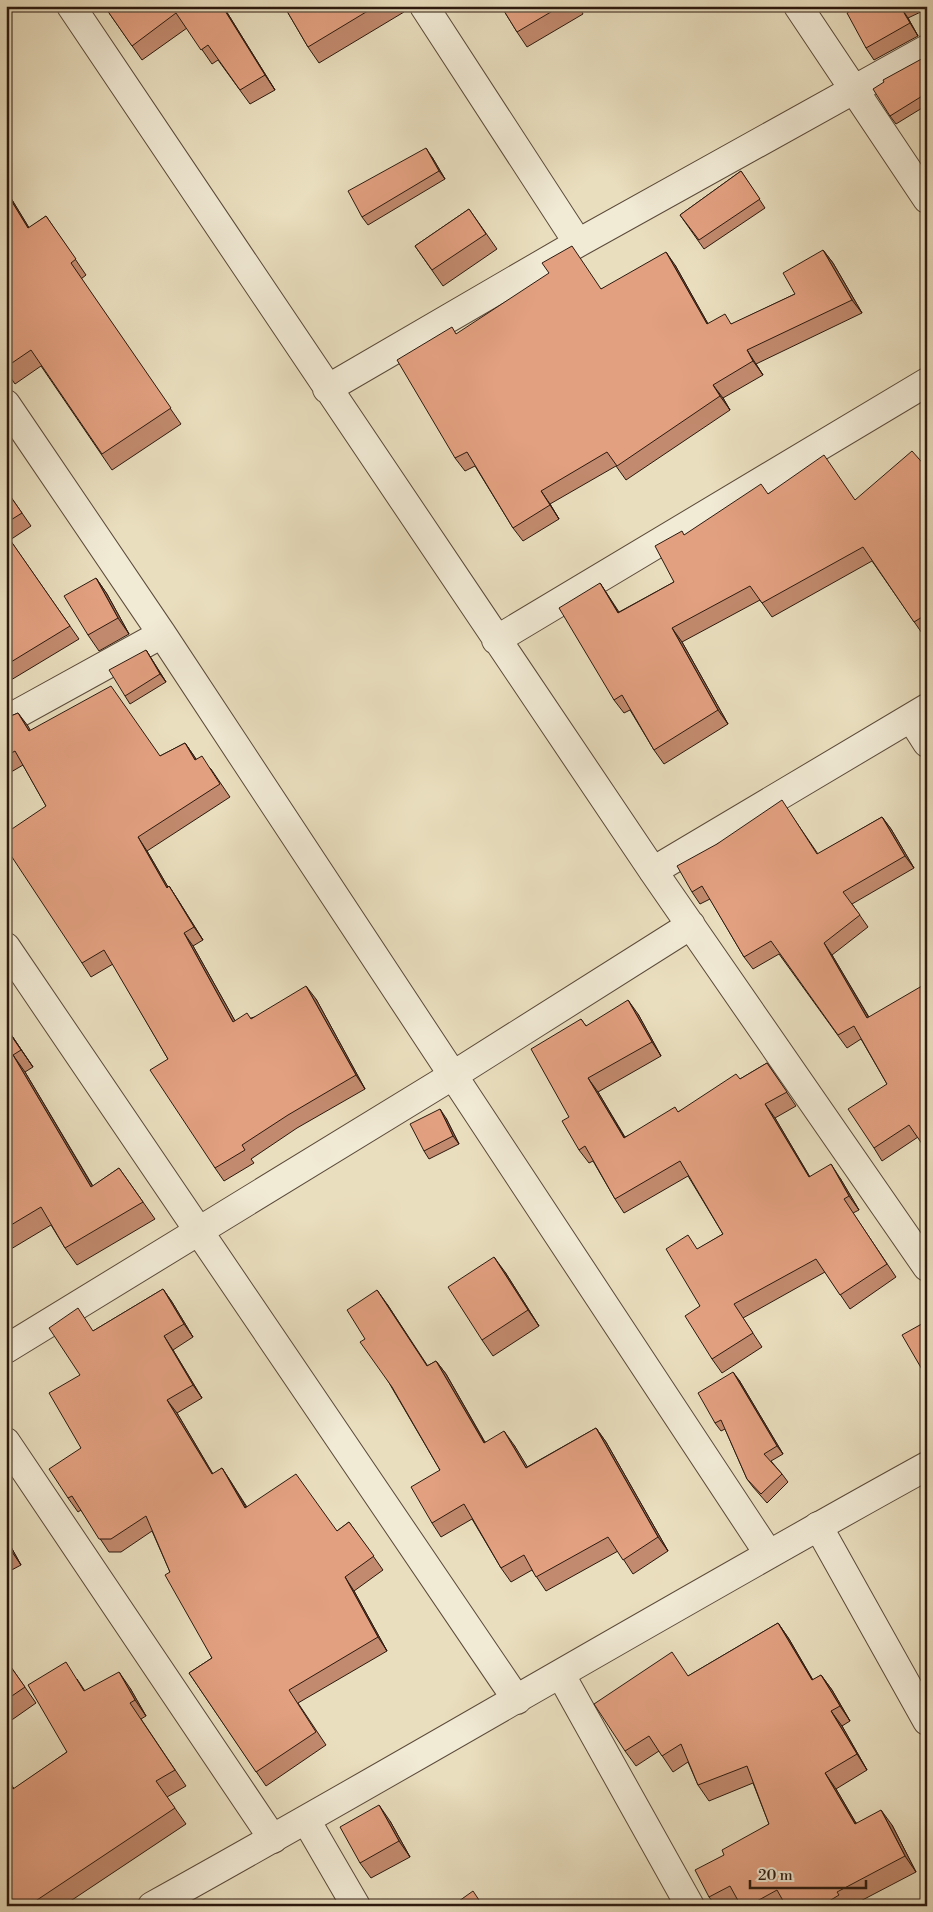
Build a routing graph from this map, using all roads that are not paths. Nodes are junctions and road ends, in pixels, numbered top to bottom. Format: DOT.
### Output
graph roads {
  1 [pos="71,6"];
  2 [pos="424,6"];
  3 [pos="798,6"];
  4 [pos="927,49"];
  5 [pos="855,90"];
  6 [pos="927,200"];
  7 [pos="578,243"];
  8 [pos="927,382"];
  9 [pos="327,389"];
  10 [pos="6,404"];
  11 [pos="162,634"];
  12 [pos="496,640"];
  13 [pos="919,713"];
  14 [pos="6,720"];
  15 [pos="927,743"];
  16 [pos="653,871"];
  17 [pos="691,926"];
  18 [pos="6,947"];
  19 [pos="452,1076"];
  20 [pos="198,1232"];
  21 [pos="927,1267"];
  22 [pos="6,1349"];
  23 [pos="6,1442"];
  24 [pos="927,1466"];
  25 [pos="818,1526"];
  26 [pos="768,1553"];
  27 [pos="561,1675"];
  28 [pos="518,1700"];
  29 [pos="927,1721"];
  30 [pos="306,1820"];
  31 [pos="273,1839"];
  32 [pos="152,1906"];
  33 [pos="356,1906"];
  34 [pos="690,1906"];
  1 -- 9 [label="street"];
  2 -- 7 [label="street"];
  3 -- 5 [label="street"];
  4 -- 5 [label="street"];
  5 -- 6 [label="street"];
  5 -- 7 [label="street"];
  7 -- 9 [label="street"];
  8 -- 12 [label="street"];
  9 -- 12 [label="street"];
  10 -- 11 [label="street"];
  11 -- 14 [label="street"];
  11 -- 19 [label="street"];
  12 -- 16 [label="street"];
  13 -- 15 [label="street"];
  13 -- 16 [label="street"];
  16 -- 17 [label="street"];
  17 -- 19 [label="street"];
  17 -- 21 [label="street"];
  18 -- 20 [label="street"];
  19 -- 20 [label="street"];
  19 -- 26 [label="street"];
  20 -- 22 [label="street"];
  20 -- 28 [label="street"];
  23 -- 31 [label="street"];
  24 -- 25 [label="street"];
  25 -- 26 [label="street"];
  25 -- 29 [label="street"];
  26 -- 27 [label="street"];
  27 -- 28 [label="street"];
  27 -- 34 [label="street"];
  28 -- 30 [label="street"];
  30 -- 31 [label="street"];
  30 -- 33 [label="street"];
  31 -- 32 [label="street"];
}
